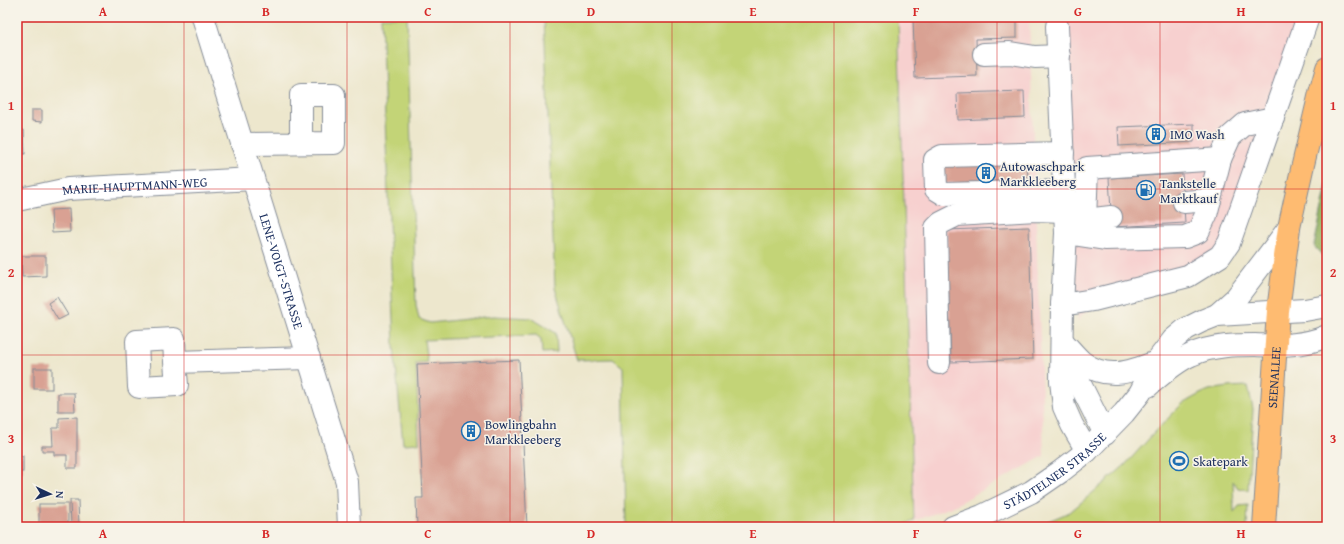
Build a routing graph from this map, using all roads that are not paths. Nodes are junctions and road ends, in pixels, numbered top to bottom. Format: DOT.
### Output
graph roads {
  1 [pos="203,17"];
  2 [pos="1308,17"];
  3 [pos="1057,26"];
  4 [pos="984,54"];
  5 [pos="1059,56"];
  6 [pos="1327,68"];
  7 [pos="1273,118"];
  8 [pos="301,143"];
  9 [pos="242,144"];
  10 [pos="1063,153"];
  11 [pos="1220,159"];
  12 [pos="253,179"];
  13 [pos="17,200"];
  14 [pos="1210,200"];
  15 [pos="1065,201"];
  16 [pos="1184,202"];
  17 [pos="1111,217"];
  18 [pos="1085,220"];
  19 [pos="1289,228"];
  20 [pos="1066,233"];
  21 [pos="1062,304"];
  22 [pos="1327,306"];
  23 [pos="1278,311"];
  24 [pos="1217,315"];
  25 [pos="1327,336"];
  26 [pos="1062,342"];
  27 [pos="1276,346"];
  28 [pos="309,358"];
  29 [pos="175,362"];
  30 [pos="1156,362"];
  31 [pos="939,363"];
  32 [pos="1140,393"];
  33 [pos="1105,434"];
  34 [pos="1087,451"];
  35 [pos="349,527"];
  36 [pos="953,527"];
  37 [pos="1264,527"];
  1 -- 9 [label="street, LENE-VOIGT-STRASSE"];
  2 -- 7 [label="street"];
  3 -- 5 [label="street"];
  4 -- 5 [label="street"];
  5 -- 10 [label="street"];
  6 -- 19 [label="main road, SEENALLEE"];
  7 -- 11 [label="street"];
  7 -- 21 [label="street"];
  8 -- 9 [label="street"];
  9 -- 12 [label="street, LENE-VOIGT-STRASSE"];
  10 -- 15 [label="street"];
  10 -- 15 [label="street"];
  11 -- 14 [label="street"];
  11 -- 18 [label="street"];
  12 -- 13 [label="street, MARIE-HAUPTMANN-WEG"];
  12 -- 28 [label="street, LENE-VOIGT-STRASSE"];
  14 -- 16 [label="street"];
  14 -- 20 [label="street"];
  15 -- 20 [label="street"];
  15 -- 31 [label="street"];
  17 -- 18 [label="street"];
  18 -- 20 [label="street"];
  19 -- 23 [label="main road, SEENALLEE"];
  19 -- 24 [label="street, SEENALLEE"];
  20 -- 21 [label="street"];
  21 -- 26 [label="street"];
  22 -- 23 [label="street, STÄDTELNER STRASSE"];
  23 -- 24 [label="street, STÄDTELNER STRASSE"];
  23 -- 27 [label="main road, SEENALLEE"];
  24 -- 30 [label="street, STÄDTELNER STRASSE"];
  25 -- 27 [label="street, STÄDTELNER STRASSE"];
  26 -- 30 [label="street"];
  26 -- 33 [label="street"];
  26 -- 34 [label="street"];
  27 -- 32 [label="street, STÄDTELNER STRASSE"];
  27 -- 37 [label="main road, SEENALLEE"];
  28 -- 29 [label="street"];
  28 -- 35 [label="street, LENE-VOIGT-STRASSE"];
  30 -- 32 [label="street, STÄDTELNER STRASSE"];
  32 -- 33 [label="street, STÄDTELNER STRASSE"];
  33 -- 34 [label="street, STÄDTELNER STRASSE"];
  34 -- 36 [label="street, STÄDTELNER STRASSE"];
}
